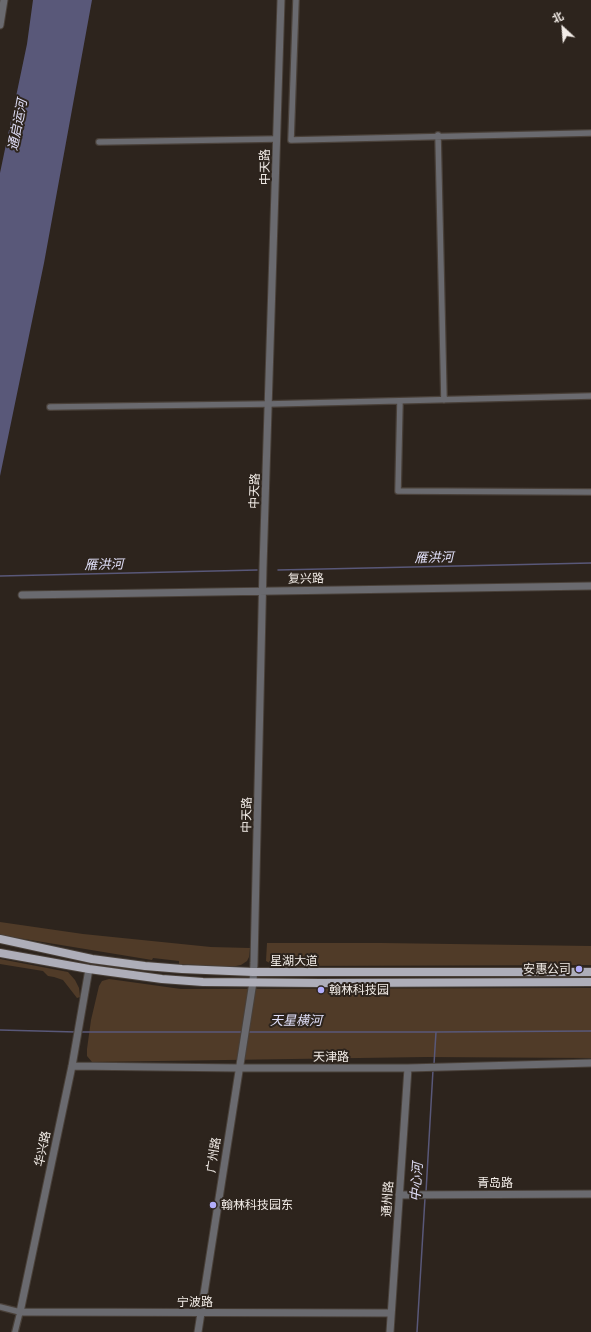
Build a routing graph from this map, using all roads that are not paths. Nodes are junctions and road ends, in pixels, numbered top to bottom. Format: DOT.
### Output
graph roads {
  1 [pos="4,0"];
  2 [pos="281,0"];
  3 [pos="296,0"];
  4 [pos="0,25"];
  5 [pos="591,133"];
  6 [pos="438,135"];
  7 [pos="276,139"];
  8 [pos="99,142"];
  9 [pos="591,396"];
  10 [pos="444,400"];
  11 [pos="400,401"];
  12 [pos="268,404"];
  13 [pos="50,407"];
  14 [pos="591,492"];
  15 [pos="591,586"];
  16 [pos="263,591"];
  17 [pos="22,595"];
  18 [pos="0,939"];
  19 [pos="0,953"];
  20 [pos="89,969"];
  21 [pos="253,972"];
  22 [pos="591,972"];
  23 [pos="253,982"];
  24 [pos="591,982"];
  25 [pos="591,1063"];
  26 [pos="72,1066"];
  27 [pos="239,1068"];
  28 [pos="408,1068"];
  29 [pos="591,1194"];
  30 [pos="400,1195"];
  31 [pos="0,1308"];
  32 [pos="20,1312"];
  33 [pos="200,1313"];
  34 [pos="392,1313"];
  35 [pos="15,1332"];
  36 [pos="198,1332"];
  37 [pos="390,1332"];
  1 -- 4 [label="street"];
  2 -- 7 [label="street, 中天路"];
  3 -- 6 [label="street"];
  5 -- 6 [label="street"];
  6 -- 10 [label="street"];
  7 -- 8 [label="street"];
  7 -- 12 [label="street, 中天路"];
  9 -- 10 [label="street"];
  10 -- 11 [label="street"];
  11 -- 12 [label="street"];
  11 -- 14 [label="street"];
  12 -- 13 [label="street"];
  12 -- 16 [label="street, 中天路"];
  15 -- 16 [label="street, 复兴路"];
  16 -- 17 [label="street, 复兴路"];
  16 -- 21 [label="street, 中天路"];
  18 -- 21 [label="main road, 星湖大道"];
  19 -- 20 [label="main road, 星湖大道"];
  20 -- 23 [label="main road, 星湖大道"];
  20 -- 26 [label="street, 华兴路"];
  21 -- 22 [label="main road, 星湖大道"];
  21 -- 23 [label="street, 中天路"];
  23 -- 24 [label="main road, 星湖大道"];
  23 -- 27 [label="street, 广州路"];
  25 -- 28 [label="street, 天津路"];
  26 -- 27 [label="street, 天津路"];
  26 -- 32 [label="street, 华兴路"];
  27 -- 28 [label="street, 天津路"];
  27 -- 33 [label="street, 广州路"];
  28 -- 30 [label="street, 通州路"];
  29 -- 30 [label="street, 青岛路"];
  30 -- 34 [label="street, 通州路"];
  31 -- 32 [label="street, 宁波路"];
  32 -- 33 [label="street, 宁波路"];
  32 -- 35 [label="street, 华兴路"];
  33 -- 34 [label="street, 宁波路"];
  33 -- 36 [label="street, 广州路"];
  34 -- 37 [label="street, 通州路"];
}
